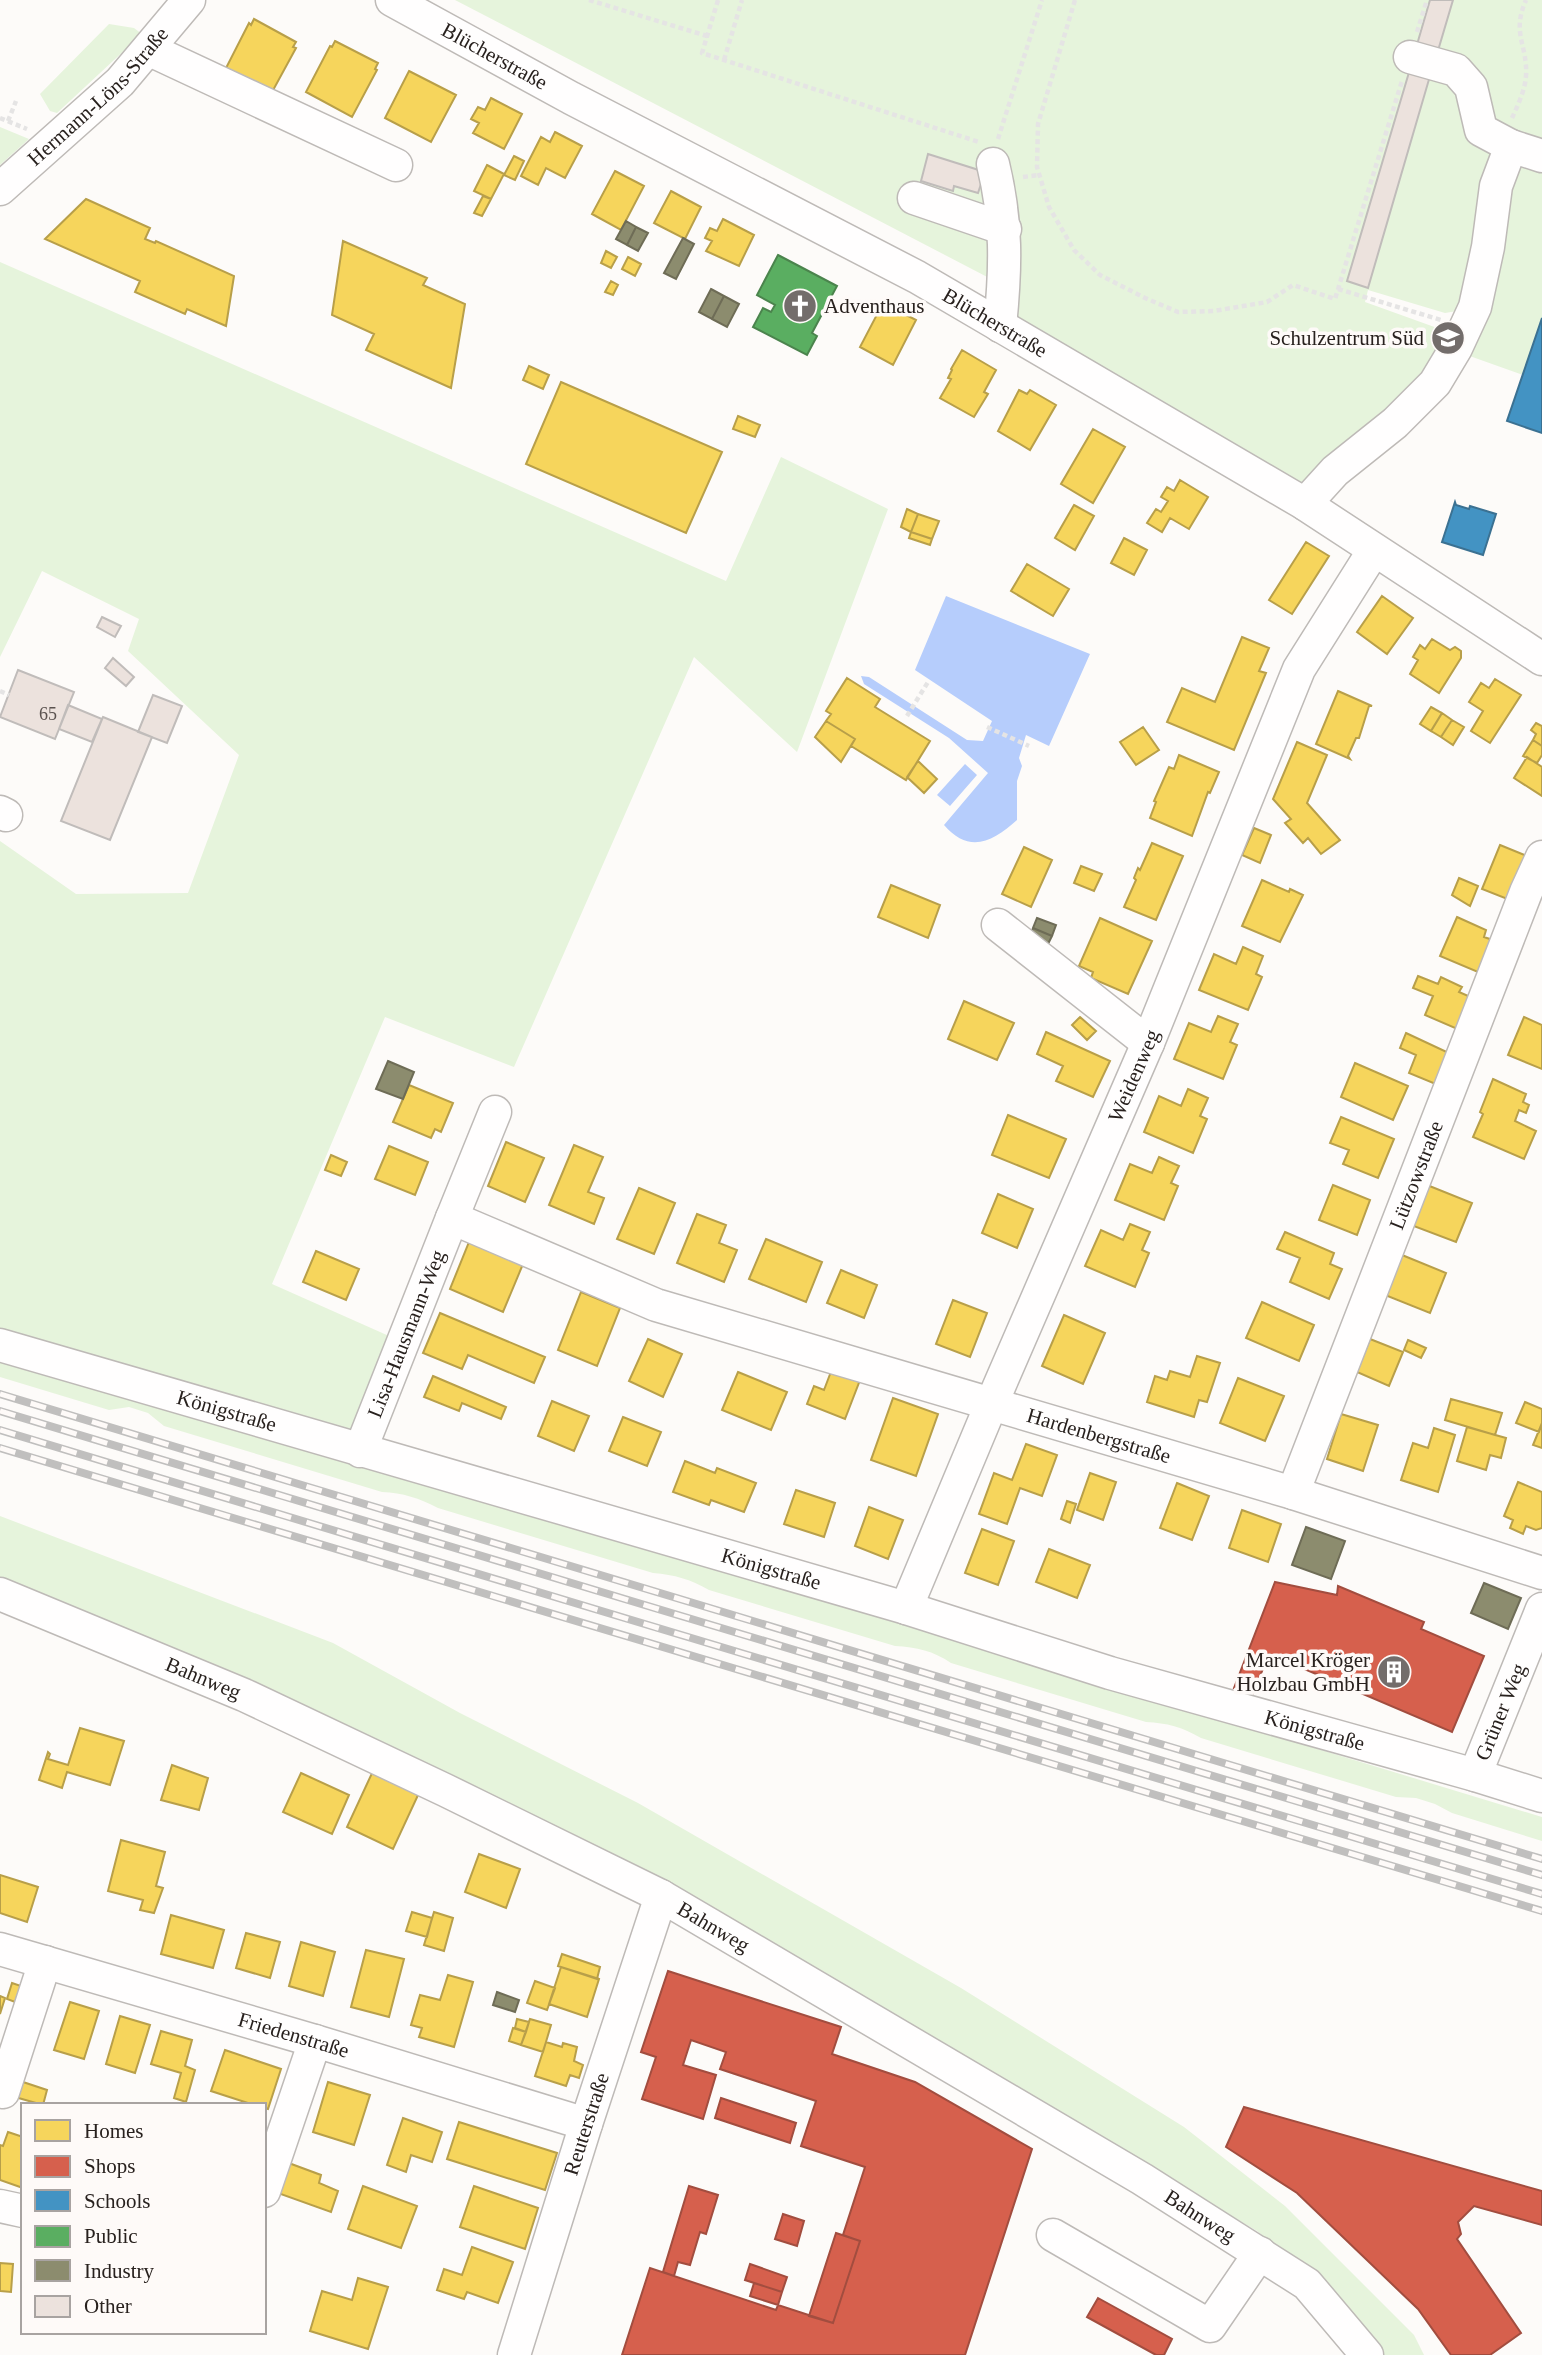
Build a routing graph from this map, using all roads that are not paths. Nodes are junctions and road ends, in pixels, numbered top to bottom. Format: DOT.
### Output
graph roads {
  1 [pos="189,0"];
  2 [pos="392,0"];
  3 [pos="150,50"];
  4 [pos="1410,57"];
  5 [pos="1504,142"];
  6 [pos="995,155"];
  7 [pos="1542,156"];
  8 [pos="396,165"];
  9 [pos="0,189"];
  10 [pos="914,198"];
  11 [pos="1005,229"];
  12 [pos="1000,326"];
  13 [pos="1305,504"];
  14 [pos="1374,550"];
  15 [pos="1542,659"];
  16 [pos="1542,857"];
  17 [pos="998,925"];
  18 [pos="1148,1043"];
  19 [pos="495,1112"];
  20 [pos="452,1218"];
  21 [pos="0,1345"];
  22 [pos="991,1405"];
  23 [pos="360,1451"];
  24 [pos="1293,1493"];
  25 [pos="1542,1573"];
  26 [pos="0,1594"];
  27 [pos="906,1608"];
  28 [pos="1542,1609"];
  29 [pos="1475,1775"];
  30 [pos="1542,1796"];
  31 [pos="661,1896"];
  32 [pos="0,1949"];
  33 [pos="45,1962"];
  34 [pos="315,2040"];
  35 [pos="3,2092"];
  36 [pos="586,2124"];
  37 [pos="266,2185"];
  38 [pos="0,2206"];
  39 [pos="21,2211"];
  40 [pos="1053,2235"];
  41 [pos="1260,2253"];
  42 [pos="514,2355"];
  43 [pos="1367,2355"];
  1 -- 3 [label="street, Hermann-Löns-Straße"];
  2 -- 12 [label="street, Blücherstraße"];
  3 -- 8 [label="street"];
  3 -- 9 [label="street, Hermann-Löns-Straße"];
  4 -- 5 [label="street"];
  5 -- 7 [label="street"];
  5 -- 13 [label="street"];
  6 -- 11 [label="street"];
  10 -- 11 [label="street"];
  11 -- 12 [label="street"];
  12 -- 13 [label="street, Blücherstraße"];
  13 -- 14 [label="street, Blücherstraße"];
  14 -- 15 [label="street, Blücherstraße"];
  14 -- 18 [label="street, Weidenweg"];
  16 -- 24 [label="street, Lützowstraße"];
  17 -- 18 [label="street"];
  18 -- 22 [label="street, Weidenweg"];
  19 -- 20 [label="street, Lisa-Hausmann-Weg"];
  20 -- 22 [label="street, Hardenbergstraße"];
  20 -- 23 [label="street, Lisa-Hausmann-Weg"];
  21 -- 23 [label="street, Königstraße"];
  22 -- 24 [label="street, Hardenbergstraße"];
  22 -- 27 [label="street, Weidenweg"];
  23 -- 27 [label="street, Königstraße"];
  24 -- 25 [label="street, Hardenbergstraße"];
  26 -- 31 [label="street, Bahnweg"];
  27 -- 29 [label="street, Königstraße"];
  28 -- 29 [label="street, Grüner Weg"];
  29 -- 30 [label="street, Königstraße"];
  31 -- 36 [label="street, Reuterstraße"];
  31 -- 41 [label="street, Bahnweg"];
  32 -- 33 [label="street, Friedenstraße"];
  33 -- 34 [label="street, Friedenstraße"];
  33 -- 35 [label="street"];
  34 -- 36 [label="street, Friedenstraße"];
  34 -- 37 [label="street"];
  36 -- 42 [label="street, Reuterstraße"];
  38 -- 39 [label="street"];
  40 -- 41 [label="street"];
  41 -- 43 [label="street, Bahnweg"];
}
